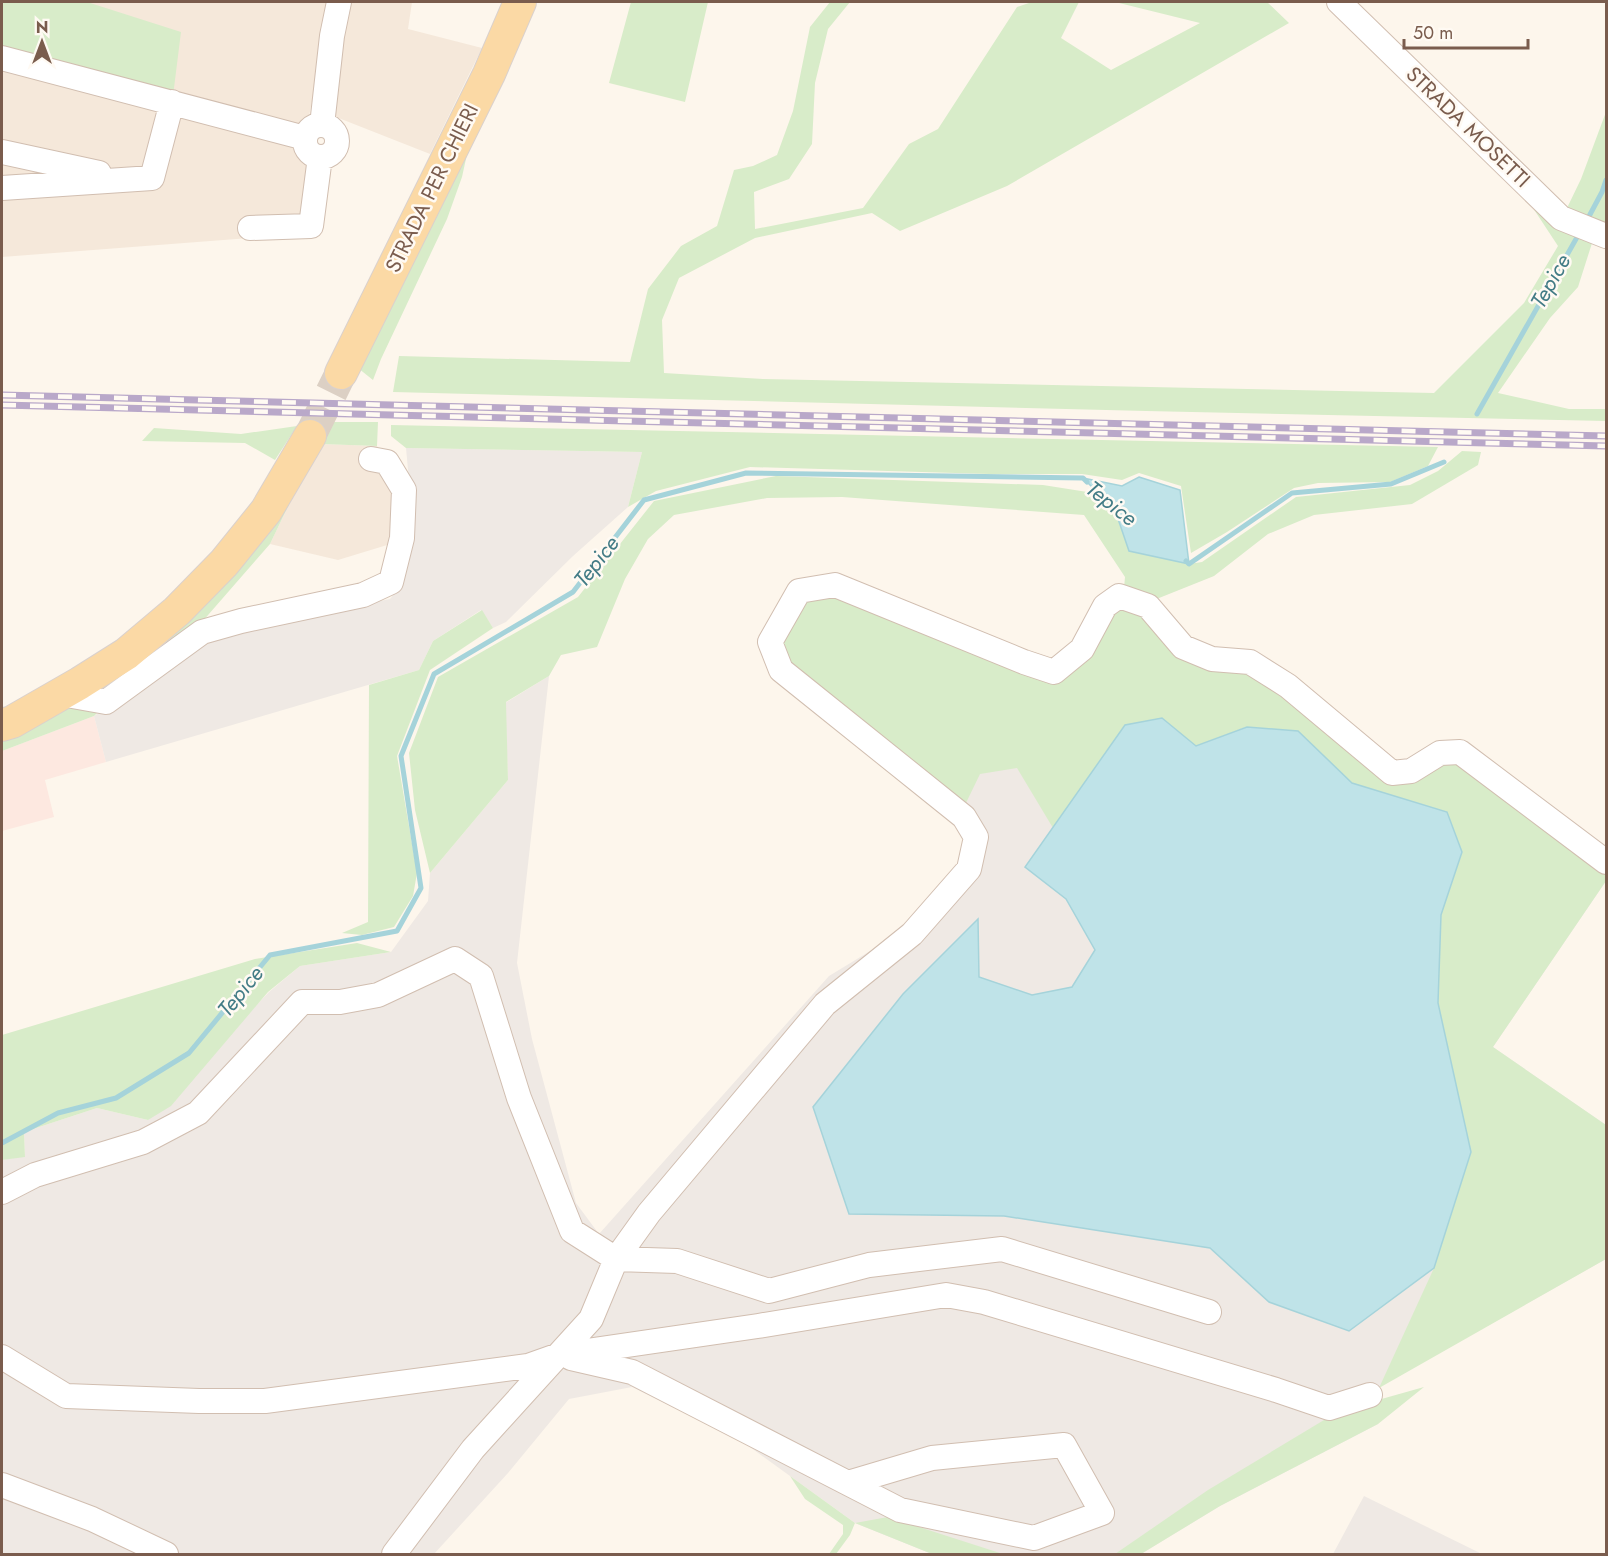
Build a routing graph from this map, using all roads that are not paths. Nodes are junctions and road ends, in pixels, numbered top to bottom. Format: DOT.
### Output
graph roads {
  1 [pos="339,2"];
  2 [pos="520,2"];
  3 [pos="1339,2"];
  4 [pos="2,58"];
  5 [pos="172,102"];
  6 [pos="314,131"];
  7 [pos="2,152"];
  8 [pos="125,179"];
  9 [pos="2,188"];
  10 [pos="250,228"];
  11 [pos="1601,234"];
  12 [pos="341,373"];
  13 [pos="310,436"];
  14 [pos="371,459"];
  15 [pos="61,694"];
  16 [pos="2,725"];
  17 [pos="1606,862"];
  18 [pos="2,1192"];
  19 [pos="616,1259"];
  20 [pos="1209,1312"];
  21 [pos="560,1355"];
  22 [pos="2,1357"];
  23 [pos="1370,1395"];
  24 [pos="848,1483"];
  25 [pos="2,1485"];
  26 [pos="166,1554"];
  27 [pos="394,1554"];
  1 -- 6 [label="street"];
  2 -- 12 [label="main road, STRADA PER CHIERI"];
  3 -- 11 [label="street, STRADA MOSETTI"];
  4 -- 5 [label="street"];
  5 -- 6 [label="street"];
  5 -- 8 [label="street"];
  6 -- 10 [label="street"];
  7 -- 8 [label="street"];
  8 -- 9 [label="street"];
  13 -- 15 [label="main road"];
  14 -- 15 [label="street"];
  15 -- 16 [label="main road"];
  17 -- 19 [label="street"];
  18 -- 19 [label="street"];
  19 -- 20 [label="street"];
  19 -- 21 [label="street"];
  21 -- 22 [label="street"];
  21 -- 23 [label="street"];
  21 -- 24 [label="street"];
  21 -- 27 [label="street"];
  24 -- 24 [label="street"];
  25 -- 26 [label="street"];
}
